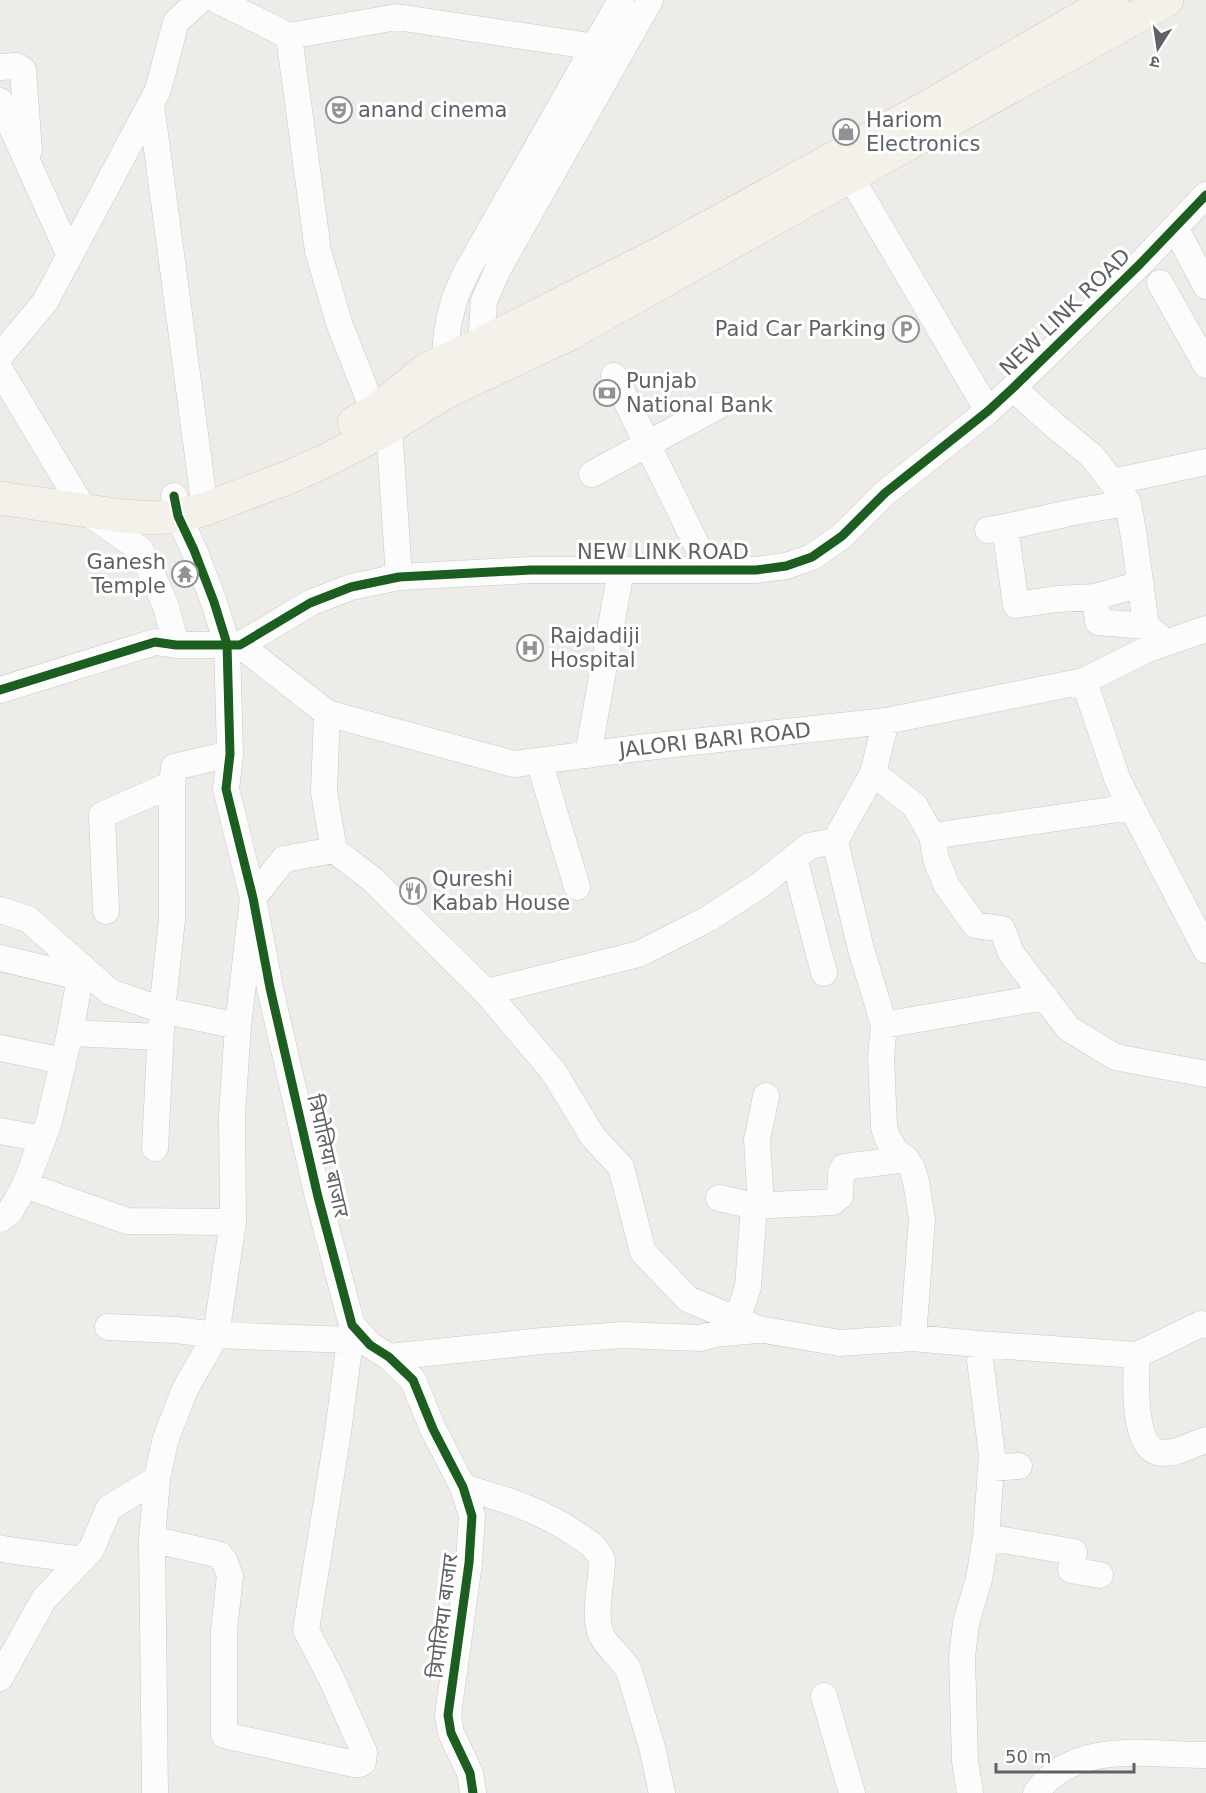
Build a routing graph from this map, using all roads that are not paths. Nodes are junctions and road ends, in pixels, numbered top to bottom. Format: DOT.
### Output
graph roads {
  1 [pos="200,0"];
  2 [pos="217,0"];
  3 [pos="621,0"];
  4 [pos="650,0"];
  5 [pos="1112,0"];
  6 [pos="1167,0"];
  7 [pos="288,36"];
  8 [pos="593,47"];
  9 [pos="621,51"];
  10 [pos="0,67"];
  11 [pos="0,101"];
  12 [pos="151,104"];
  13 [pos="30,166"];
  14 [pos="850,176"];
  15 [pos="1206,195"];
  16 [pos="1175,227"];
  17 [pos="70,256"];
  18 [pos="1160,283"];
  19 [pos="1206,286"];
  20 [pos="0,356"];
  21 [pos="482,359"];
  22 [pos="1206,364"];
  23 [pos="446,376"];
  24 [pos="614,376"];
  25 [pos="2,379"];
  26 [pos="1013,388"];
  27 [pos="718,406"];
  28 [pos="988,411"];
  29 [pos="382,423"];
  30 [pos="647,444"];
  31 [pos="1206,462"];
  32 [pos="592,474"];
  33 [pos="1112,482"];
  34 [pos="0,483"];
  35 [pos="0,498"];
  36 [pos="78,501"];
  37 [pos="190,503"];
  38 [pos="1128,503"];
  39 [pos="621,570"];
  40 [pos="709,570"];
  41 [pos="399,577"];
  42 [pos="1141,584"];
  43 [pos="1095,597"];
  44 [pos="1146,626"];
  45 [pos="1201,634"];
  46 [pos="176,645"];
  47 [pos="234,645"];
  48 [pos="1084,681"];
  49 [pos="0,690"];
  50 [pos="327,713"];
  51 [pos="886,721"];
  52 [pos="230,754"];
  53 [pos="588,755"];
  54 [pos="539,761"];
  55 [pos="873,773"];
  56 [pos="172,784"];
  57 [pos="1132,807"];
  58 [pos="932,836"];
  59 [pos="835,841"];
  60 [pos="334,850"];
  61 [pos="794,858"];
  62 [pos="577,887"];
  63 [pos="253,898"];
  64 [pos="0,910"];
  65 [pos="106,910"];
  66 [pos="1206,950"];
  67 [pos="0,958"];
  68 [pos="81,971"];
  69 [pos="824,973"];
  70 [pos="486,992"];
  71 [pos="1046,997"];
  72 [pos="162,1010"];
  73 [pos="884,1025"];
  74 [pos="238,1026"];
  75 [pos="70,1033"];
  76 [pos="160,1037"];
  77 [pos="0,1048"];
  78 [pos="63,1061"];
  79 [pos="1206,1074"];
  80 [pos="766,1096"];
  81 [pos="0,1131"];
  82 [pos="43,1138"];
  83 [pos="154,1148"];
  84 [pos="906,1160"];
  85 [pos="25,1185"];
  86 [pos="719,1198"];
  87 [pos="758,1206"];
  88 [pos="0,1219"];
  89 [pos="233,1222"];
  90 [pos="747,1325"];
  91 [pos="1206,1325"];
  92 [pos="108,1327"];
  93 [pos="351,1332"];
  94 [pos="216,1335"];
  95 [pos="913,1338"];
  96 [pos="978,1344"];
  97 [pos="1137,1355"];
  98 [pos="389,1357"];
  99 [pos="1206,1440"];
  100 [pos="1018,1466"];
  101 [pos="992,1468"];
  102 [pos="157,1479"];
  103 [pos="463,1487"];
  104 [pos="986,1537"];
  105 [pos="152,1539"];
  106 [pos="0,1548"];
  107 [pos="82,1560"];
  108 [pos="1100,1575"];
  109 [pos="0,1678"];
  110 [pos="824,1695"];
  111 [pos="1206,1755"];
  112 [pos="155,1793"];
  113 [pos="473,1793"];
  114 [pos="662,1793"];
  115 [pos="852,1793"];
  116 [pos="970,1793"];
  117 [pos="1036,1793"];
  1 -- 12 [label="street"];
  2 -- 7 [label="street"];
  3 -- 8 [label="street"];
  4 -- 9 [label="street"];
  5 -- 21 [label="main road"];
  6 -- 14 [label="main road"];
  7 -- 8 [label="street"];
  7 -- 29 [label="street"];
  8 -- 9 [label="street"];
  8 -- 23 [label="street"];
  9 -- 21 [label="street"];
  10 -- 13 [label="street"];
  11 -- 13 [label="street"];
  12 -- 17 [label="street"];
  12 -- 37 [label="street, त्रिपोलिया बाजार"];
  13 -- 17 [label="street"];
  14 -- 21 [label="main road"];
  14 -- 28 [label="street"];
  15 -- 16 [label="street, NEW LINK ROAD"];
  16 -- 19 [label="street"];
  16 -- 26 [label="street, NEW LINK ROAD"];
  17 -- 20 [label="street"];
  18 -- 22 [label="street"];
  21 -- 23 [label="main road"];
  23 -- 29 [label="main road"];
  24 -- 30 [label="street"];
  25 -- 36 [label="street"];
  26 -- 28 [label="street, NEW LINK ROAD"];
  26 -- 33 [label="street"];
  27 -- 30 [label="street"];
  28 -- 40 [label="street, NEW LINK ROAD"];
  29 -- 37 [label="main road"];
  29 -- 41 [label="street"];
  30 -- 32 [label="street"];
  30 -- 40 [label="street"];
  31 -- 33 [label="street"];
  33 -- 38 [label="street"];
  34 -- 36 [label="main road"];
  35 -- 36 [label="main road"];
  36 -- 37 [label="main road"];
  36 -- 46 [label="street"];
  37 -- 47 [label="street, त्रिपोलिया बाजार"];
  38 -- 42 [label="street"];
  38 -- 43 [label="street"];
  39 -- 40 [label="street, NEW LINK ROAD"];
  39 -- 41 [label="street, NEW LINK ROAD"];
  39 -- 53 [label="street"];
  41 -- 47 [label="street, NEW LINK ROAD"];
  42 -- 43 [label="street"];
  42 -- 44 [label="street"];
  43 -- 44 [label="street"];
  44 -- 45 [label="street"];
  45 -- 48 [label="street, JALORI BARI ROAD"];
  46 -- 47 [label="street, NEW LINK ROAD"];
  46 -- 49 [label="street, NEW LINK ROAD"];
  47 -- 50 [label="street, JALORI BARI ROAD"];
  47 -- 52 [label="street, त्रिपोलिया बाजार"];
  48 -- 51 [label="street, JALORI BARI ROAD"];
  48 -- 57 [label="street"];
  50 -- 54 [label="street, JALORI BARI ROAD"];
  50 -- 60 [label="street"];
  51 -- 53 [label="street, JALORI BARI ROAD"];
  51 -- 55 [label="street"];
  52 -- 56 [label="street"];
  52 -- 63 [label="street, त्रिपोलिया बाजार"];
  53 -- 54 [label="street, JALORI BARI ROAD"];
  54 -- 62 [label="street"];
  55 -- 58 [label="street"];
  55 -- 59 [label="street"];
  56 -- 65 [label="street"];
  56 -- 72 [label="street"];
  57 -- 58 [label="street"];
  57 -- 66 [label="street"];
  58 -- 71 [label="street"];
  59 -- 61 [label="street"];
  59 -- 73 [label="street"];
  60 -- 63 [label="street"];
  60 -- 70 [label="street"];
  61 -- 69 [label="street"];
  61 -- 70 [label="street"];
  63 -- 74 [label="street"];
  63 -- 93 [label="street, त्रिपोलिया बाजार"];
  64 -- 68 [label="street"];
  67 -- 68 [label="street"];
  68 -- 72 [label="street"];
  68 -- 75 [label="street"];
  70 -- 90 [label="street"];
  71 -- 73 [label="street"];
  71 -- 79 [label="street"];
  72 -- 74 [label="street"];
  72 -- 76 [label="street"];
  73 -- 84 [label="street"];
  74 -- 89 [label="street"];
  75 -- 76 [label="street"];
  75 -- 78 [label="street"];
  76 -- 83 [label="street"];
  77 -- 78 [label="street"];
  78 -- 82 [label="street"];
  80 -- 87 [label="street"];
  81 -- 82 [label="street"];
  82 -- 85 [label="street"];
  84 -- 87 [label="street"];
  84 -- 95 [label="street"];
  85 -- 88 [label="street"];
  85 -- 89 [label="street"];
  86 -- 87 [label="street"];
  87 -- 90 [label="street"];
  89 -- 94 [label="street"];
  90 -- 95 [label="street"];
  90 -- 98 [label="street"];
  91 -- 97 [label="street"];
  92 -- 94 [label="street"];
  93 -- 94 [label="street"];
  93 -- 98 [label="street, त्रिपोलिया बाजार"];
  93 -- 105 [label="street"];
  94 -- 102 [label="street"];
  95 -- 96 [label="street"];
  96 -- 97 [label="street"];
  96 -- 101 [label="street"];
  97 -- 99 [label="street"];
  98 -- 103 [label="street, त्रिपोलिया बाजार"];
  100 -- 101 [label="street"];
  101 -- 104 [label="street"];
  102 -- 105 [label="street"];
  102 -- 107 [label="street"];
  103 -- 113 [label="street, त्रिपोलिया बाजार"];
  103 -- 114 [label="street"];
  104 -- 108 [label="street"];
  104 -- 116 [label="street"];
  105 -- 112 [label="street"];
  106 -- 107 [label="street"];
  107 -- 109 [label="street"];
  110 -- 115 [label="street"];
  111 -- 117 [label="street"];
}
